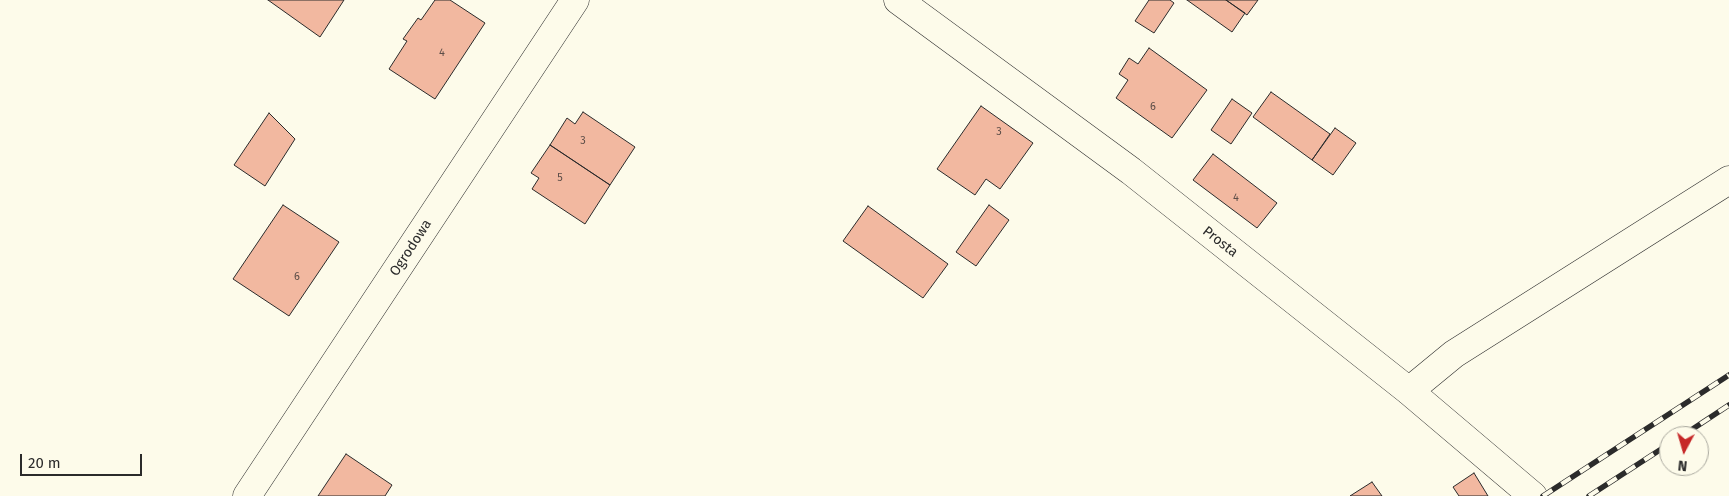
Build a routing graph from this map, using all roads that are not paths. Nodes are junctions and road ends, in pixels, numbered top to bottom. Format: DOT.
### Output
graph roads {
  1 [pos="575,0"];
  2 [pos="898,0"];
  3 [pos="1729,180"];
  4 [pos="1409,391"];
  5 [pos="247,496"];
  6 [pos="1533,496"];
  1 -- 5 [label="street, Ogrodowa"];
  2 -- 4 [label="street, Prosta"];
  3 -- 4 [label="street"];
  4 -- 6 [label="street, Prosta"];
}
